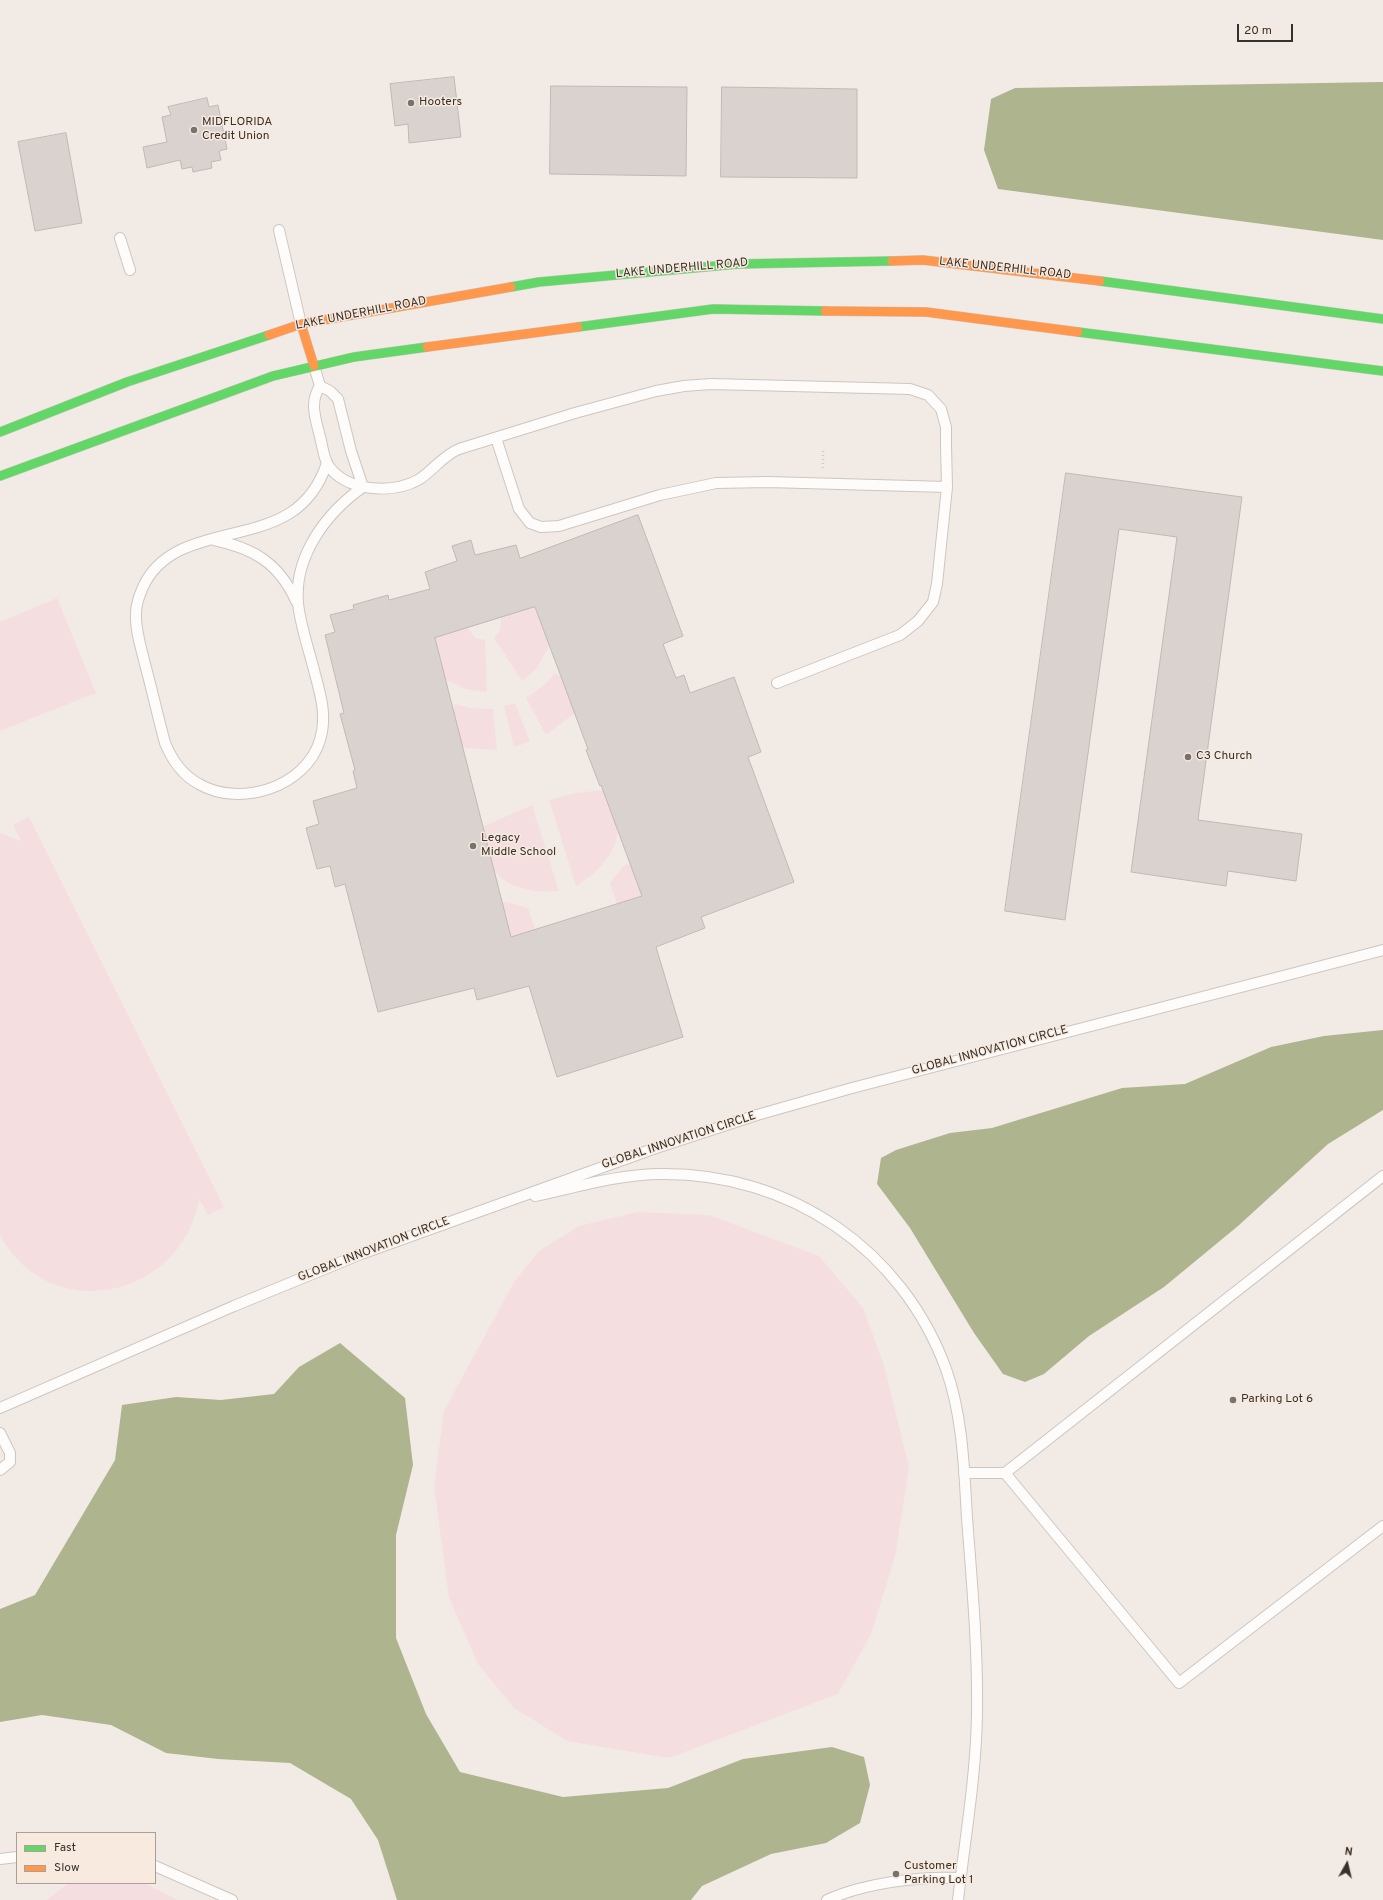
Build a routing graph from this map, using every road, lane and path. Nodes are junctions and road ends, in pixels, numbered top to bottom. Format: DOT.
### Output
graph roads {
  1 [pos="279,230"];
  2 [pos="120,238"];
  3 [pos="130,270"];
  4 [pos="1383,319"];
  5 [pos="301,324"];
  6 [pos="314,366"];
  7 [pos="1383,371"];
  8 [pos="320,386"];
  9 [pos="0,432"];
  10 [pos="496,438"];
  11 [pos="823,451"];
  12 [pos="327,463"];
  13 [pos="822,468"];
  14 [pos="0,476"];
  15 [pos="363,487"];
  16 [pos="947,487"];
  17 [pos="212,540"];
  18 [pos="298,605"];
  19 [pos="777,683"];
  20 [pos="1383,950"];
  21 [pos="1383,1176"];
  22 [pos="493,1205"];
  23 [pos="0,1408"];
  24 [pos="0,1433"];
  25 [pos="0,1470"];
  26 [pos="964,1473"];
  27 [pos="1005,1473"];
  28 [pos="1383,1526"];
  29 [pos="16,1857"];
  30 [pos="0,1859"];
  31 [pos="156,1866"];
  32 [pos="960,1878"];
  33 [pos="232,1900"];
  34 [pos="827,1900"];
  35 [pos="958,1900"];
  1 -- 5 [label="lane"];
  2 -- 3 [label="lane"];
  4 -- 5 [label="street, LAKE UNDERHILL ROAD"];
  5 -- 6 [label="street"];
  5 -- 9 [label="street, LAKE UNDERHILL ROAD"];
  6 -- 7 [label="street"];
  6 -- 8 [label="lane"];
  6 -- 14 [label="street"];
  8 -- 12 [label="lane"];
  8 -- 15 [label="lane"];
  10 -- 15 [label="lane"];
  10 -- 16 [label="lane"];
  10 -- 16 [label="lane"];
  11 -- 13 [label="path"];
  12 -- 15 [label="lane"];
  12 -- 17 [label="lane"];
  15 -- 18 [label="lane"];
  16 -- 19 [label="lane"];
  17 -- 18 [label="lane"];
  17 -- 18 [label="lane"];
  20 -- 22 [label="lane, GLOBAL INNOVATION CIRCLE"];
  21 -- 27 [label="lane"];
  22 -- 23 [label="lane, GLOBAL INNOVATION CIRCLE"];
  22 -- 26 [label="lane"];
  24 -- 25 [label="lane"];
  26 -- 27 [label="lane"];
  26 -- 32 [label="lane"];
  27 -- 28 [label="lane"];
  29 -- 30 [label="lane"];
  31 -- 33 [label="lane"];
  32 -- 34 [label="lane"];
  32 -- 35 [label="lane"];
}
